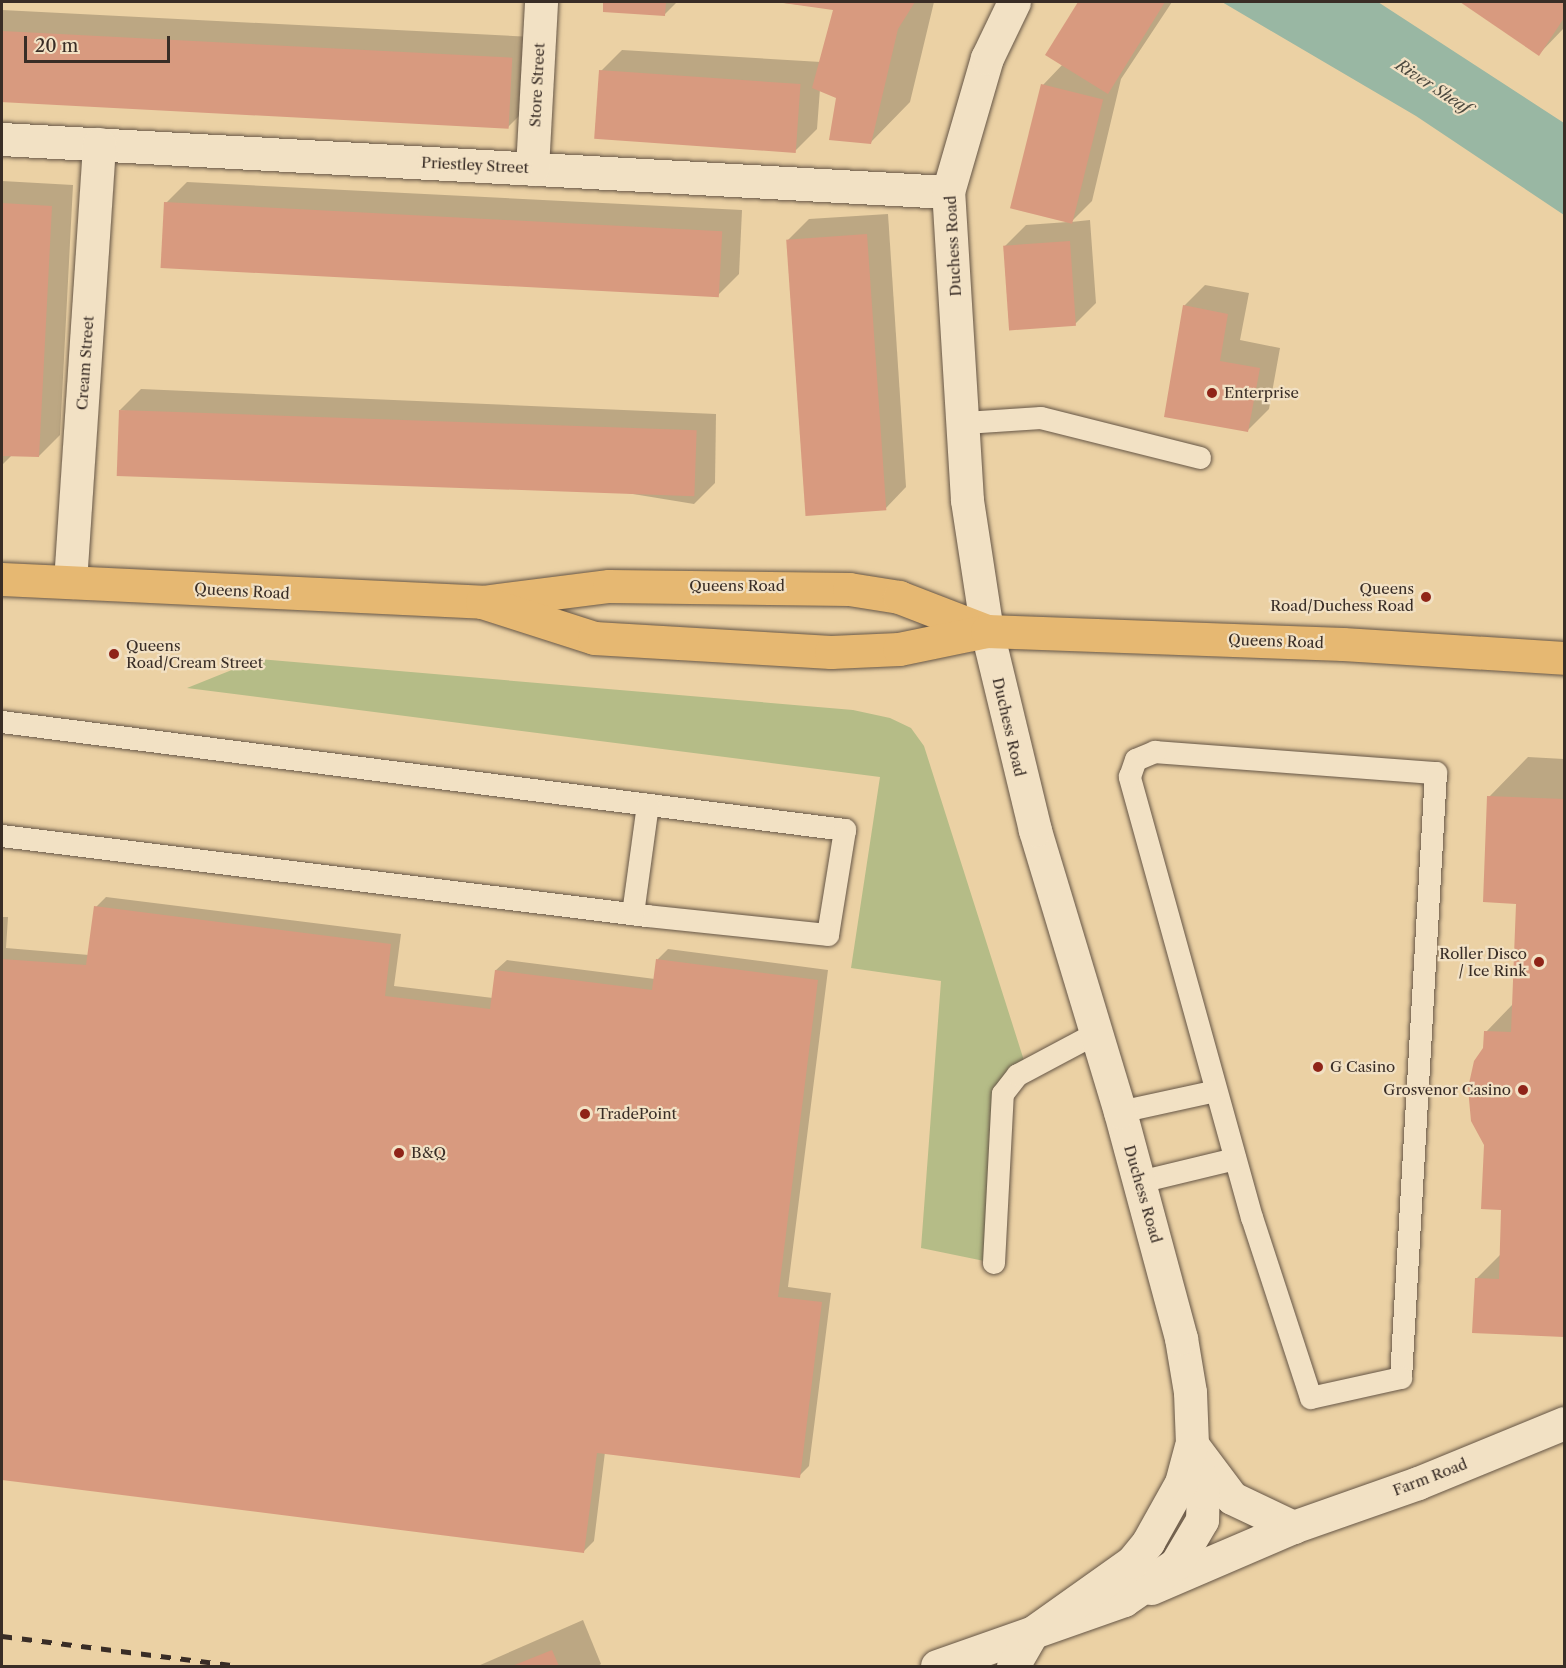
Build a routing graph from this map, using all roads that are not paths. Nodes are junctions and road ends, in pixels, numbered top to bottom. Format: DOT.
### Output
graph roads {
  1 [pos="541,2"];
  2 [pos="1014,2"];
  3 [pos="2,139"];
  4 [pos="99,144"];
  5 [pos="532,169"];
  6 [pos="948,192"];
  7 [pos="965,423"];
  8 [pos="1200,458"];
  9 [pos="2,579"];
  10 [pos="70,582"];
  11 [pos="482,602"];
  12 [pos="987,631"];
  13 [pos="1564,658"];
  14 [pos="2,722"];
  15 [pos="648,805"];
  16 [pos="2,836"];
  17 [pos="633,914"];
  18 [pos="1095,1034"];
  19 [pos="1216,1091"];
  20 [pos="1120,1112"];
  21 [pos="1235,1159"];
  22 [pos="1140,1182"];
  23 [pos="994,1263"];
  24 [pos="1564,1423"];
  25 [pos="1191,1444"];
  26 [pos="1293,1527"];
  27 [pos="1124,1600"];
  28 [pos="1032,1633"];
  29 [pos="937,1666"];
  30 [pos="1013,1666"];
  1 -- 5 [label="street, Store Street"];
  2 -- 6 [label="street, Duchess Road"];
  3 -- 4 [label="street, Priestley Street"];
  4 -- 5 [label="street, Priestley Street"];
  4 -- 10 [label="street, Cream Street"];
  5 -- 6 [label="street, Priestley Street"];
  6 -- 7 [label="street, Duchess Road"];
  7 -- 8 [label="lane"];
  7 -- 12 [label="street, Duchess Road"];
  9 -- 10 [label="highway, Queens Road"];
  10 -- 11 [label="highway, Queens Road"];
  11 -- 12 [label="highway, Queens Road"];
  11 -- 12 [label="highway, Queens Road"];
  12 -- 13 [label="highway, Queens Road"];
  12 -- 18 [label="street, Duchess Road"];
  14 -- 15 [label="lane"];
  15 -- 17 [label="lane"];
  15 -- 17 [label="lane"];
  16 -- 17 [label="lane"];
  18 -- 20 [label="street, Duchess Road"];
  18 -- 23 [label="lane"];
  19 -- 20 [label="lane"];
  19 -- 21 [label="lane"];
  19 -- 21 [label="lane"];
  20 -- 22 [label="street, Duchess Road"];
  21 -- 22 [label="lane"];
  22 -- 25 [label="street, Duchess Road"];
  24 -- 26 [label="street, Farm Road"];
  25 -- 26 [label="street"];
  25 -- 27 [label="street"];
  25 -- 28 [label="street"];
  26 -- 27 [label="street, Farm Road"];
  27 -- 28 [label="street"];
  28 -- 29 [label="street"];
  28 -- 30 [label="street"];
}
